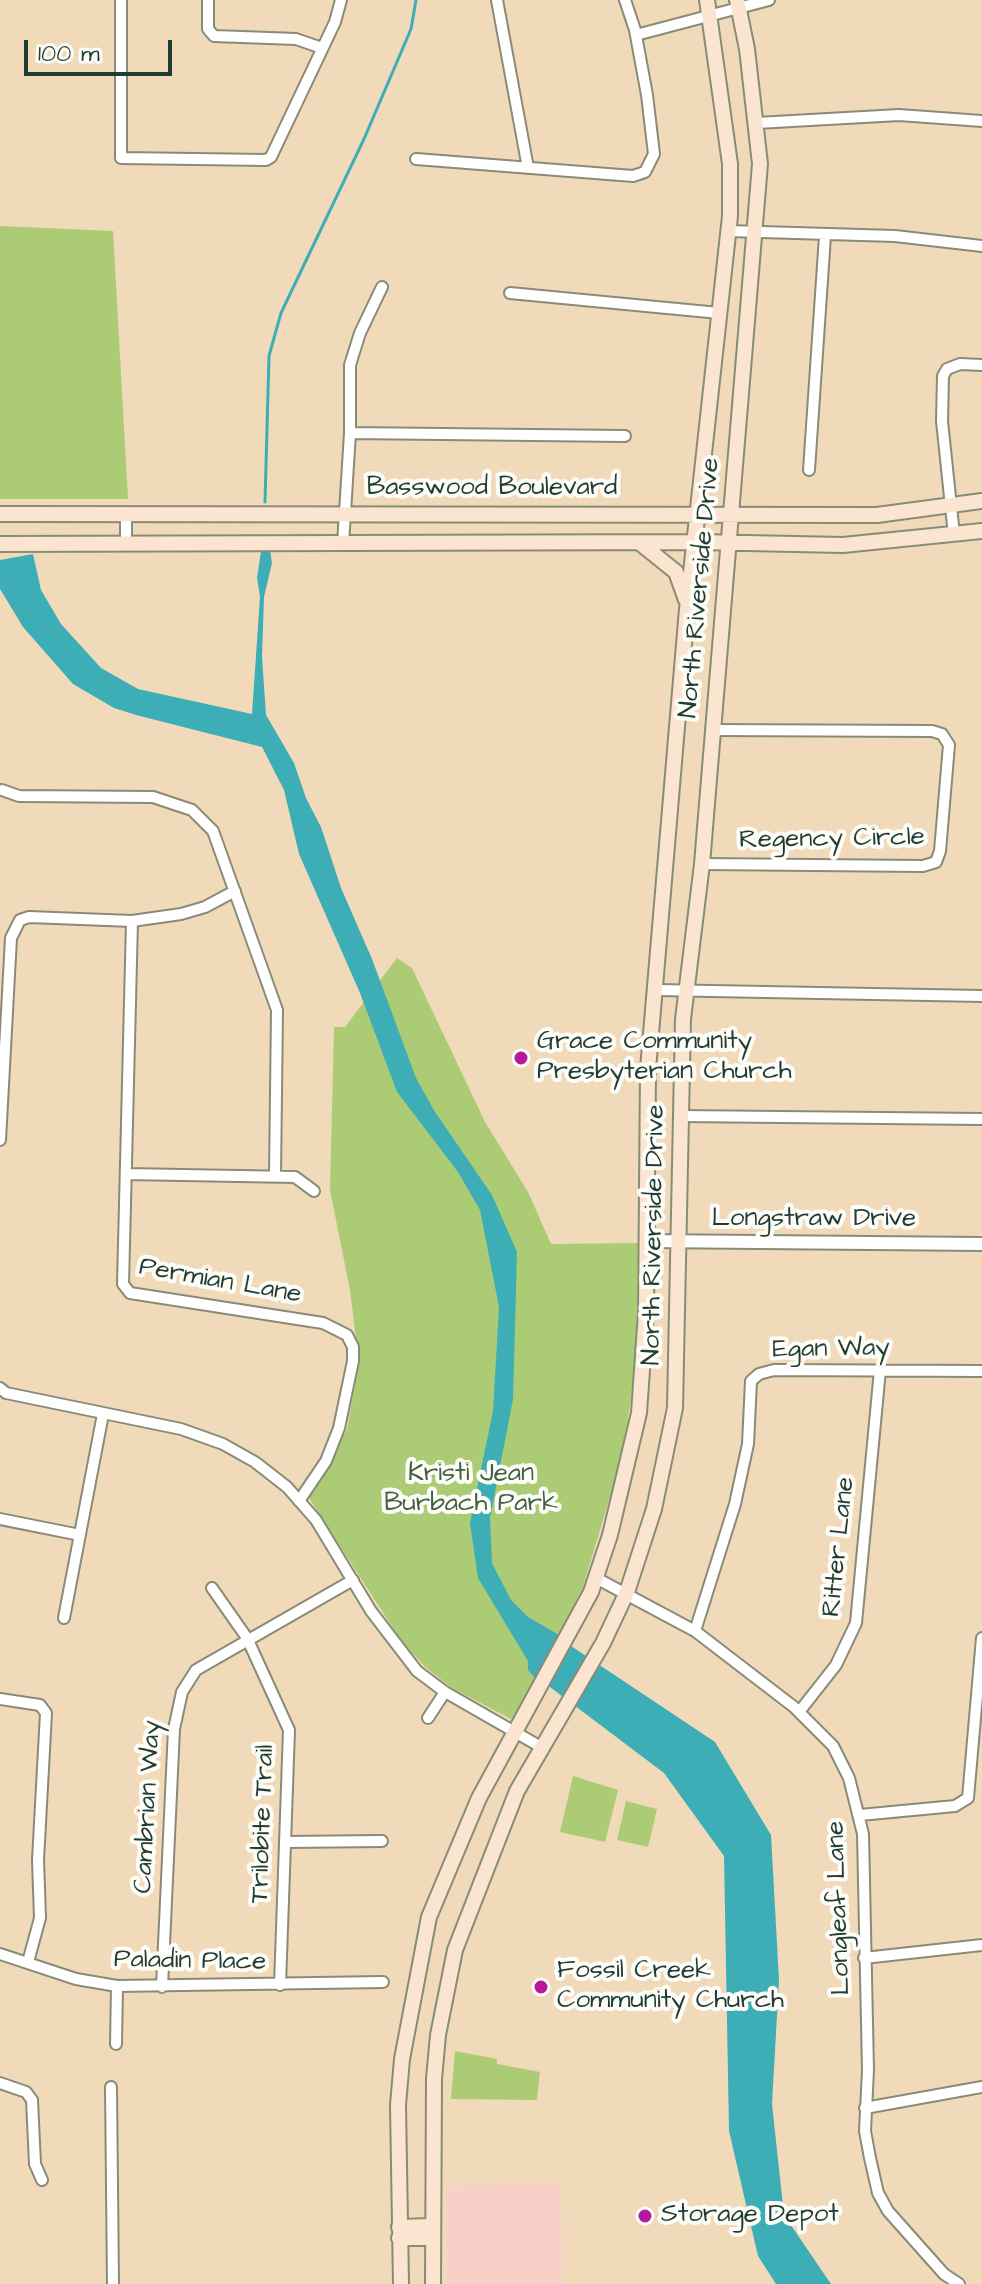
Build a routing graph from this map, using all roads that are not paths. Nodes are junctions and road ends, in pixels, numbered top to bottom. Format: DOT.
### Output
graph roads {
  1 [pos="121,0"];
  2 [pos="208,0"];
  3 [pos="341,0"];
  4 [pos="497,0"];
  5 [pos="625,0"];
  6 [pos="769,0"];
  7 [pos="737,4"];
  8 [pos="709,7"];
  9 [pos="636,35"];
  10 [pos="322,48"];
  11 [pos="982,121"];
  12 [pos="757,123"];
  13 [pos="416,159"];
  14 [pos="528,168"];
  15 [pos="728,231"];
  16 [pos="757,233"];
  17 [pos="825,236"];
  18 [pos="982,246"];
  19 [pos="382,287"];
  20 [pos="510,293"];
  21 [pos="719,313"];
  22 [pos="982,365"];
  23 [pos="350,433"];
  24 [pos="625,436"];
  25 [pos="809,470"];
  26 [pos="982,501"];
  27 [pos="950,505"];
  28 [pos="347,512"];
  29 [pos="0,514"];
  30 [pos="126,515"];
  31 [pos="699,515"];
  32 [pos="731,515"];
  33 [pos="982,531"];
  34 [pos="954,535"];
  35 [pos="126,542"];
  36 [pos="697,542"];
  37 [pos="729,542"];
  38 [pos="640,543"];
  39 [pos="0,544"];
  40 [pos="343,544"];
  41 [pos="687,609"];
  42 [pos="712,730"];
  43 [pos="2,790"];
  44 [pos="702,864"];
  45 [pos="235,891"];
  46 [pos="132,921"];
  47 [pos="657,990"];
  48 [pos="686,991"];
  49 [pos="982,996"];
  50 [pos="679,1116"];
  51 [pos="982,1119"];
  52 [pos="0,1140"];
  53 [pos="126,1174"];
  54 [pos="275,1176"];
  55 [pos="314,1191"];
  56 [pos="647,1241"];
  57 [pos="677,1241"];
  58 [pos="982,1244"];
  59 [pos="880,1370"];
  60 [pos="982,1371"];
  61 [pos="0,1388"];
  62 [pos="103,1414"];
  63 [pos="299,1501"];
  64 [pos="0,1519"];
  65 [pos="80,1535"];
  66 [pos="596,1578"];
  67 [pos="353,1580"];
  68 [pos="212,1588"];
  69 [pos="627,1592"];
  70 [pos="64,1618"];
  71 [pos="695,1631"];
  72 [pos="247,1638"];
  73 [pos="982,1638"];
  74 [pos="445,1692"];
  75 [pos="0,1699"];
  76 [pos="799,1712"];
  77 [pos="428,1718"];
  78 [pos="517,1734"];
  79 [pos="541,1747"];
  80 [pos="860,1815"];
  81 [pos="382,1841"];
  82 [pos="286,1842"];
  83 [pos="982,1945"];
  84 [pos="0,1954"];
  85 [pos="864,1958"];
  86 [pos="28,1962"];
  87 [pos="383,1982"];
  88 [pos="280,1985"];
  89 [pos="117,1986"];
  90 [pos="162,1987"];
  91 [pos="116,2044"];
  92 [pos="0,2083"];
  93 [pos="111,2087"];
  94 [pos="982,2087"];
  95 [pos="865,2108"];
  96 [pos="42,2180"];
  97 [pos="399,2232"];
  98 [pos="431,2232"];
  99 [pos="113,2284"];
  100 [pos="401,2284"];
  101 [pos="433,2284"];
  102 [pos="959,2284"];
  1 -- 10 [label="street"];
  2 -- 10 [label="street"];
  3 -- 10 [label="street"];
  4 -- 14 [label="street"];
  5 -- 9 [label="street"];
  6 -- 7 [label="street"];
  7 -- 8 [label="street"];
  7 -- 12 [label="main road, North Riverside Drive"];
  8 -- 9 [label="street"];
  8 -- 15 [label="main road, North Riverside Drive"];
  9 -- 14 [label="street"];
  11 -- 12 [label="street"];
  12 -- 16 [label="main road, North Riverside Drive"];
  13 -- 14 [label="street"];
  15 -- 16 [label="street"];
  15 -- 21 [label="main road, North Riverside Drive"];
  16 -- 17 [label="street"];
  16 -- 32 [label="main road, North Riverside Drive"];
  17 -- 18 [label="street"];
  17 -- 25 [label="street"];
  19 -- 23 [label="street"];
  20 -- 21 [label="street"];
  21 -- 31 [label="main road, North Riverside Drive"];
  22 -- 27 [label="street"];
  23 -- 24 [label="street"];
  23 -- 28 [label="street"];
  26 -- 27 [label="main road, Basswood Boulevard"];
  27 -- 32 [label="main road, Basswood Boulevard"];
  27 -- 34 [label="street"];
  28 -- 30 [label="main road, Basswood Boulevard"];
  28 -- 31 [label="main road, Basswood Boulevard"];
  28 -- 40 [label="street"];
  29 -- 30 [label="main road, Basswood Boulevard"];
  30 -- 35 [label="street"];
  31 -- 32 [label="main road, Basswood Boulevard"];
  31 -- 36 [label="main road, North Riverside Drive"];
  32 -- 37 [label="main road, North Riverside Drive"];
  33 -- 34 [label="main road, Basswood Boulevard"];
  34 -- 37 [label="main road, Basswood Boulevard"];
  35 -- 39 [label="main road, Basswood Boulevard"];
  35 -- 40 [label="main road, Basswood Boulevard"];
  36 -- 37 [label="main road, Basswood Boulevard"];
  36 -- 38 [label="main road, Basswood Boulevard"];
  36 -- 41 [label="main road, North Riverside Drive"];
  37 -- 42 [label="main road, North Riverside Drive"];
  38 -- 40 [label="main road, Basswood Boulevard"];
  38 -- 41 [label="main road"];
  41 -- 47 [label="main road, North Riverside Drive"];
  42 -- 44 [label="main road, North Riverside Drive"];
  42 -- 44 [label="street, Regency Circle"];
  43 -- 45 [label="street"];
  44 -- 48 [label="main road, North Riverside Drive"];
  45 -- 46 [label="street"];
  45 -- 54 [label="street"];
  46 -- 52 [label="street"];
  46 -- 53 [label="street, Permian Lane"];
  47 -- 48 [label="street"];
  47 -- 56 [label="main road, North Riverside Drive"];
  48 -- 49 [label="street"];
  48 -- 50 [label="main road, North Riverside Drive"];
  50 -- 51 [label="street"];
  50 -- 57 [label="main road, North Riverside Drive"];
  53 -- 54 [label="street"];
  53 -- 63 [label="street, Permian Lane"];
  54 -- 55 [label="street"];
  56 -- 57 [label="street, Longstraw Drive"];
  56 -- 66 [label="main road, North Riverside Drive"];
  57 -- 58 [label="street, Longstraw Drive"];
  57 -- 69 [label="main road, North Riverside Drive"];
  59 -- 60 [label="street, Egan Way"];
  59 -- 71 [label="street, Egan Way"];
  59 -- 76 [label="street, Ritter Lane"];
  61 -- 62 [label="street"];
  62 -- 63 [label="street"];
  62 -- 65 [label="street"];
  63 -- 67 [label="street"];
  64 -- 65 [label="street"];
  65 -- 70 [label="street"];
  66 -- 69 [label="street, Longleaf Lane"];
  66 -- 78 [label="main road, North Riverside Drive"];
  67 -- 72 [label="street, Cambrian Way"];
  67 -- 74 [label="street"];
  68 -- 72 [label="street, Trilobite Trail"];
  69 -- 71 [label="street, Longleaf Lane"];
  69 -- 79 [label="main road, North Riverside Drive"];
  71 -- 76 [label="street, Longleaf Lane"];
  72 -- 82 [label="street, Trilobite Trail"];
  72 -- 90 [label="street, Cambrian Way"];
  73 -- 80 [label="street"];
  74 -- 77 [label="street"];
  74 -- 78 [label="street"];
  75 -- 86 [label="street"];
  76 -- 80 [label="street, Longleaf Lane"];
  78 -- 79 [label="street"];
  78 -- 97 [label="main road, North Riverside Drive"];
  79 -- 98 [label="main road, North Riverside Drive"];
  80 -- 85 [label="street, Longleaf Lane"];
  81 -- 82 [label="street"];
  82 -- 88 [label="street, Trilobite Trail"];
  83 -- 85 [label="street"];
  84 -- 86 [label="street, Paladin Place"];
  85 -- 95 [label="street, Longleaf Lane"];
  86 -- 89 [label="street, Paladin Place"];
  87 -- 88 [label="street, Paladin Place"];
  88 -- 90 [label="street, Paladin Place"];
  89 -- 90 [label="street, Paladin Place"];
  89 -- 91 [label="street"];
  92 -- 96 [label="street"];
  93 -- 99 [label="street"];
  94 -- 95 [label="street"];
  95 -- 102 [label="street, Longleaf Lane"];
  97 -- 98 [label="main road"];
  97 -- 100 [label="main road, North Riverside Drive"];
  98 -- 101 [label="main road, North Riverside Drive"];
}
